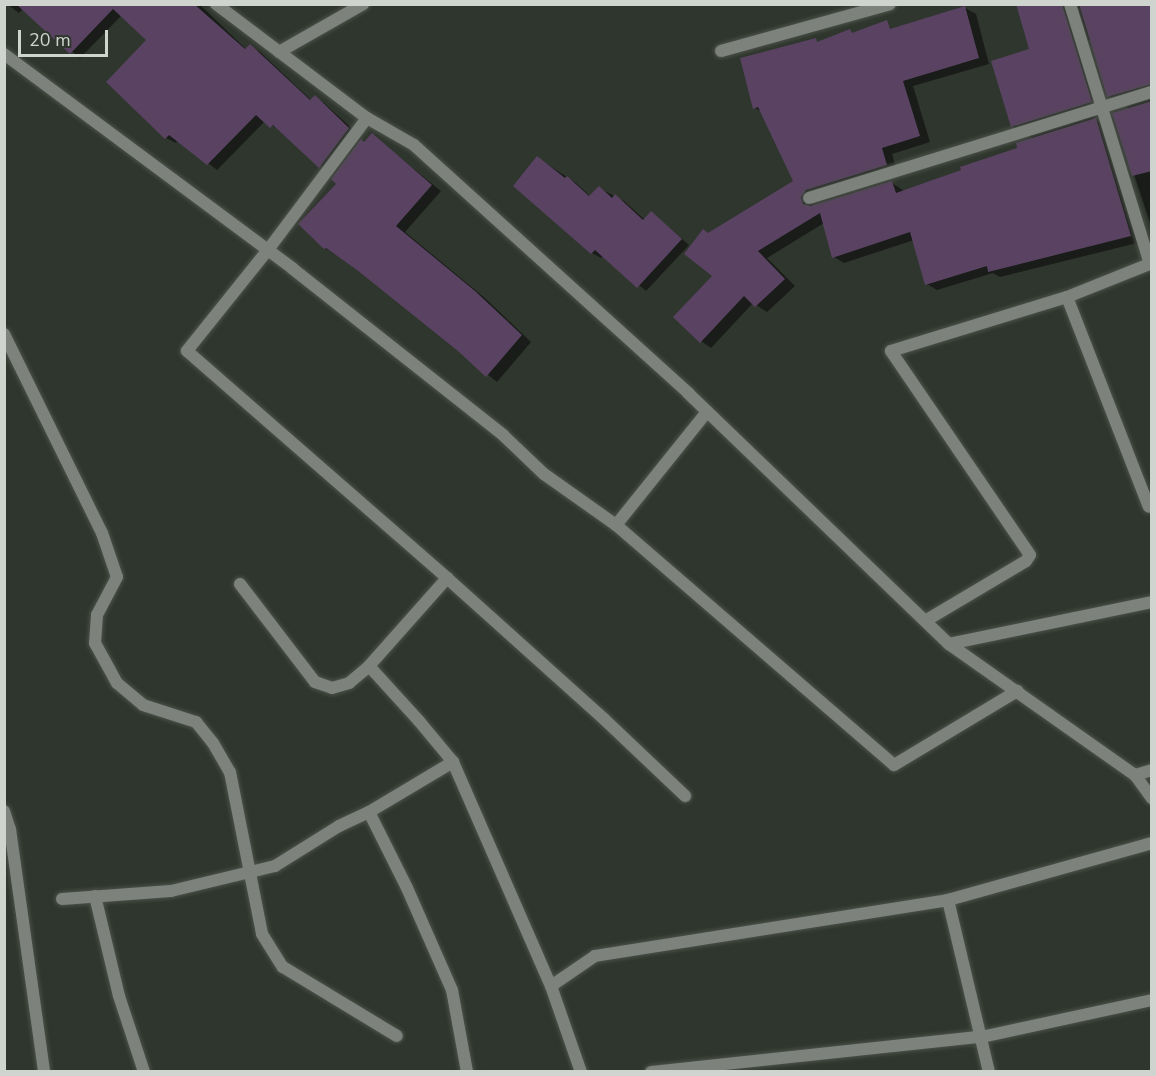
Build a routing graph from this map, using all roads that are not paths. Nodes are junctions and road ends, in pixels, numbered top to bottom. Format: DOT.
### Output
graph roads {
  1 [pos="216,4"];
  2 [pos="363,4"];
  3 [pos="890,4"];
  4 [pos="1070,4"];
  5 [pos="866,8"];
  6 [pos="721,51"];
  7 [pos="279,52"];
  8 [pos="4,54"];
  9 [pos="1152,92"];
  10 [pos="1102,106"];
  11 [pos="367,118"];
  12 [pos="809,198"];
  13 [pos="267,250"];
  14 [pos="1151,263"];
  15 [pos="1067,297"];
  16 [pos="4,334"];
  17 [pos="707,412"];
  18 [pos="1149,507"];
  19 [pos="615,525"];
  20 [pos="447,578"];
  21 [pos="240,584"];
  22 [pos="1152,602"];
  23 [pos="925,621"];
  24 [pos="949,644"];
  25 [pos="369,666"];
  26 [pos="1017,691"];
  27 [pos="453,762"];
  28 [pos="1152,770"];
  29 [pos="1135,775"];
  30 [pos="685,796"];
  31 [pos="1152,798"];
  32 [pos="4,811"];
  33 [pos="369,812"];
  34 [pos="1152,843"];
  35 [pos="249,874"];
  36 [pos="95,896"];
  37 [pos="62,899"];
  38 [pos="948,900"];
  39 [pos="551,986"];
  40 [pos="1152,1000"];
  41 [pos="397,1036"];
  42 [pos="981,1037"];
  43 [pos="44,1071"];
  44 [pos="144,1071"];
  45 [pos="467,1071"];
  46 [pos="581,1071"];
  47 [pos="651,1071"];
  48 [pos="989,1071"];
  1 -- 7 [label="street"];
  2 -- 7 [label="street"];
  3 -- 5 [label="street"];
  4 -- 10 [label="street"];
  5 -- 6 [label="street"];
  7 -- 11 [label="street"];
  8 -- 13 [label="street"];
  9 -- 10 [label="street"];
  10 -- 12 [label="street"];
  10 -- 14 [label="street"];
  11 -- 13 [label="street"];
  11 -- 17 [label="street"];
  13 -- 19 [label="street"];
  13 -- 20 [label="street"];
  14 -- 15 [label="street"];
  15 -- 18 [label="street"];
  15 -- 23 [label="street"];
  16 -- 35 [label="street"];
  17 -- 19 [label="street"];
  17 -- 23 [label="street"];
  19 -- 26 [label="street"];
  20 -- 25 [label="street"];
  20 -- 30 [label="street"];
  21 -- 25 [label="street"];
  22 -- 24 [label="street"];
  23 -- 24 [label="street"];
  24 -- 26 [label="street"];
  25 -- 27 [label="street"];
  26 -- 29 [label="street"];
  27 -- 33 [label="street"];
  27 -- 39 [label="street"];
  28 -- 29 [label="street"];
  29 -- 31 [label="street"];
  32 -- 43 [label="street"];
  33 -- 35 [label="street"];
  33 -- 45 [label="street"];
  34 -- 38 [label="street"];
  35 -- 36 [label="street"];
  35 -- 41 [label="street"];
  36 -- 37 [label="street"];
  36 -- 44 [label="street"];
  38 -- 39 [label="street"];
  38 -- 42 [label="street"];
  39 -- 46 [label="street"];
  40 -- 42 [label="street"];
  42 -- 47 [label="street"];
  42 -- 48 [label="street"];
}
